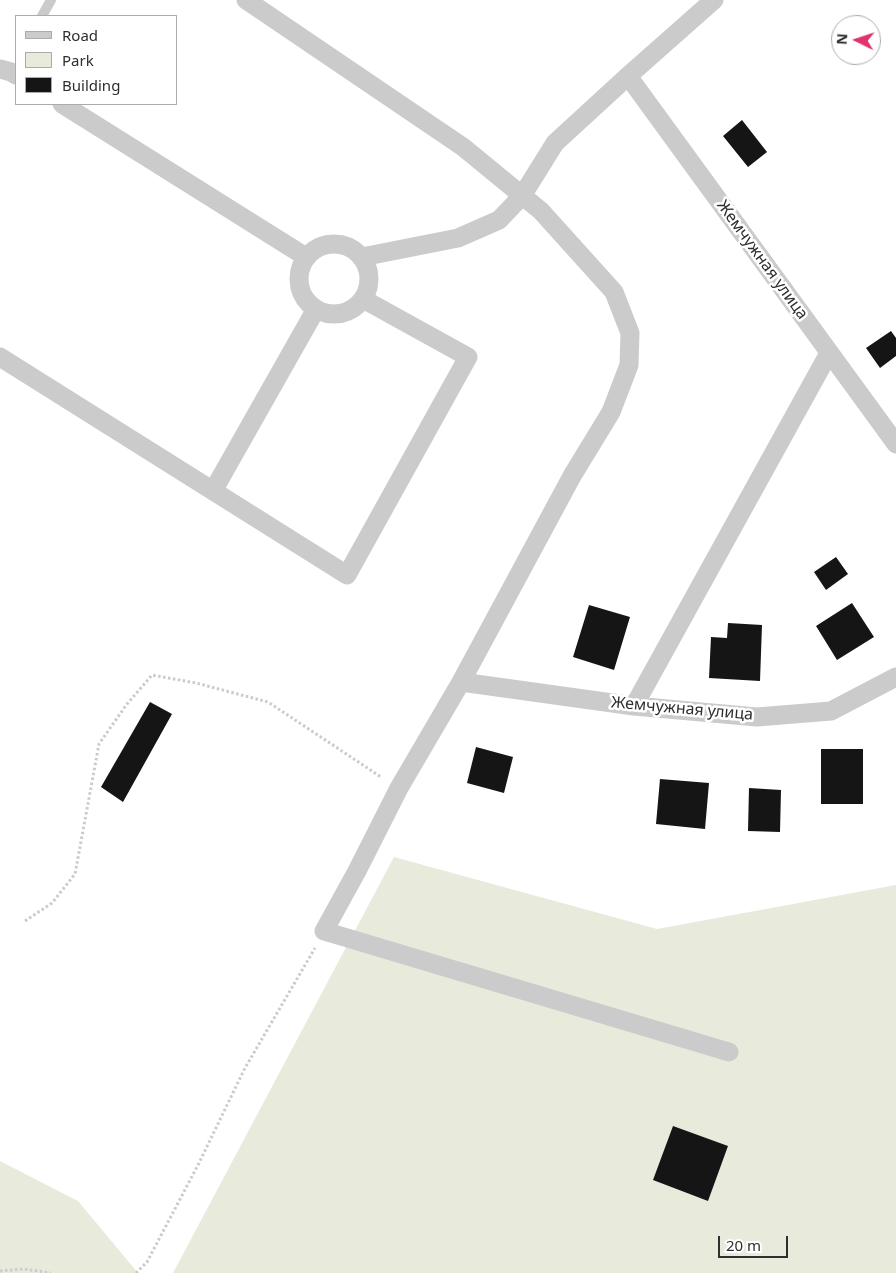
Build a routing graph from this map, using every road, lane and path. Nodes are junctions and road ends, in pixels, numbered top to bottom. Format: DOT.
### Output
graph roads {
  1 [pos="51,0"];
  2 [pos="246,0"];
  3 [pos="714,0"];
  4 [pos="43,15"];
  5 [pos="628,76"];
  6 [pos="64,105"];
  7 [pos="522,196"];
  8 [pos="306,257"];
  9 [pos="362,257"];
  10 [pos="364,299"];
  11 [pos="316,309"];
  12 [pos="829,353"];
  13 [pos="0,357"];
  14 [pos="896,444"];
  15 [pos="213,491"];
  16 [pos="896,677"];
  17 [pos="460,682"];
  18 [pos="634,706"];
  19 [pos="399,788"];
  20 [pos="25,921"];
  21 [pos="324,931"];
  22 [pos="729,1052"];
  23 [pos="0,1271"];
  24 [pos="51,1273"];
  25 [pos="136,1273"];
  1 -- 4 [label="lane"];
  2 -- 7 [label="street"];
  3 -- 5 [label="street"];
  5 -- 7 [label="street"];
  5 -- 12 [label="street, Жемчужная улица"];
  6 -- 8 [label="street"];
  7 -- 9 [label="street"];
  7 -- 17 [label="street"];
  8 -- 9 [label="street"];
  8 -- 11 [label="street"];
  9 -- 10 [label="street"];
  10 -- 11 [label="street"];
  10 -- 15 [label="street"];
  11 -- 15 [label="street"];
  12 -- 14 [label="street, Жемчужная улица"];
  12 -- 18 [label="street"];
  13 -- 15 [label="street"];
  16 -- 18 [label="street, Жемчужная улица"];
  17 -- 18 [label="street, Жемчужная улица"];
  17 -- 19 [label="street"];
  19 -- 20 [label="path"];
  19 -- 21 [label="street"];
  21 -- 22 [label="street"];
  21 -- 25 [label="path"];
  23 -- 24 [label="path"];
}
